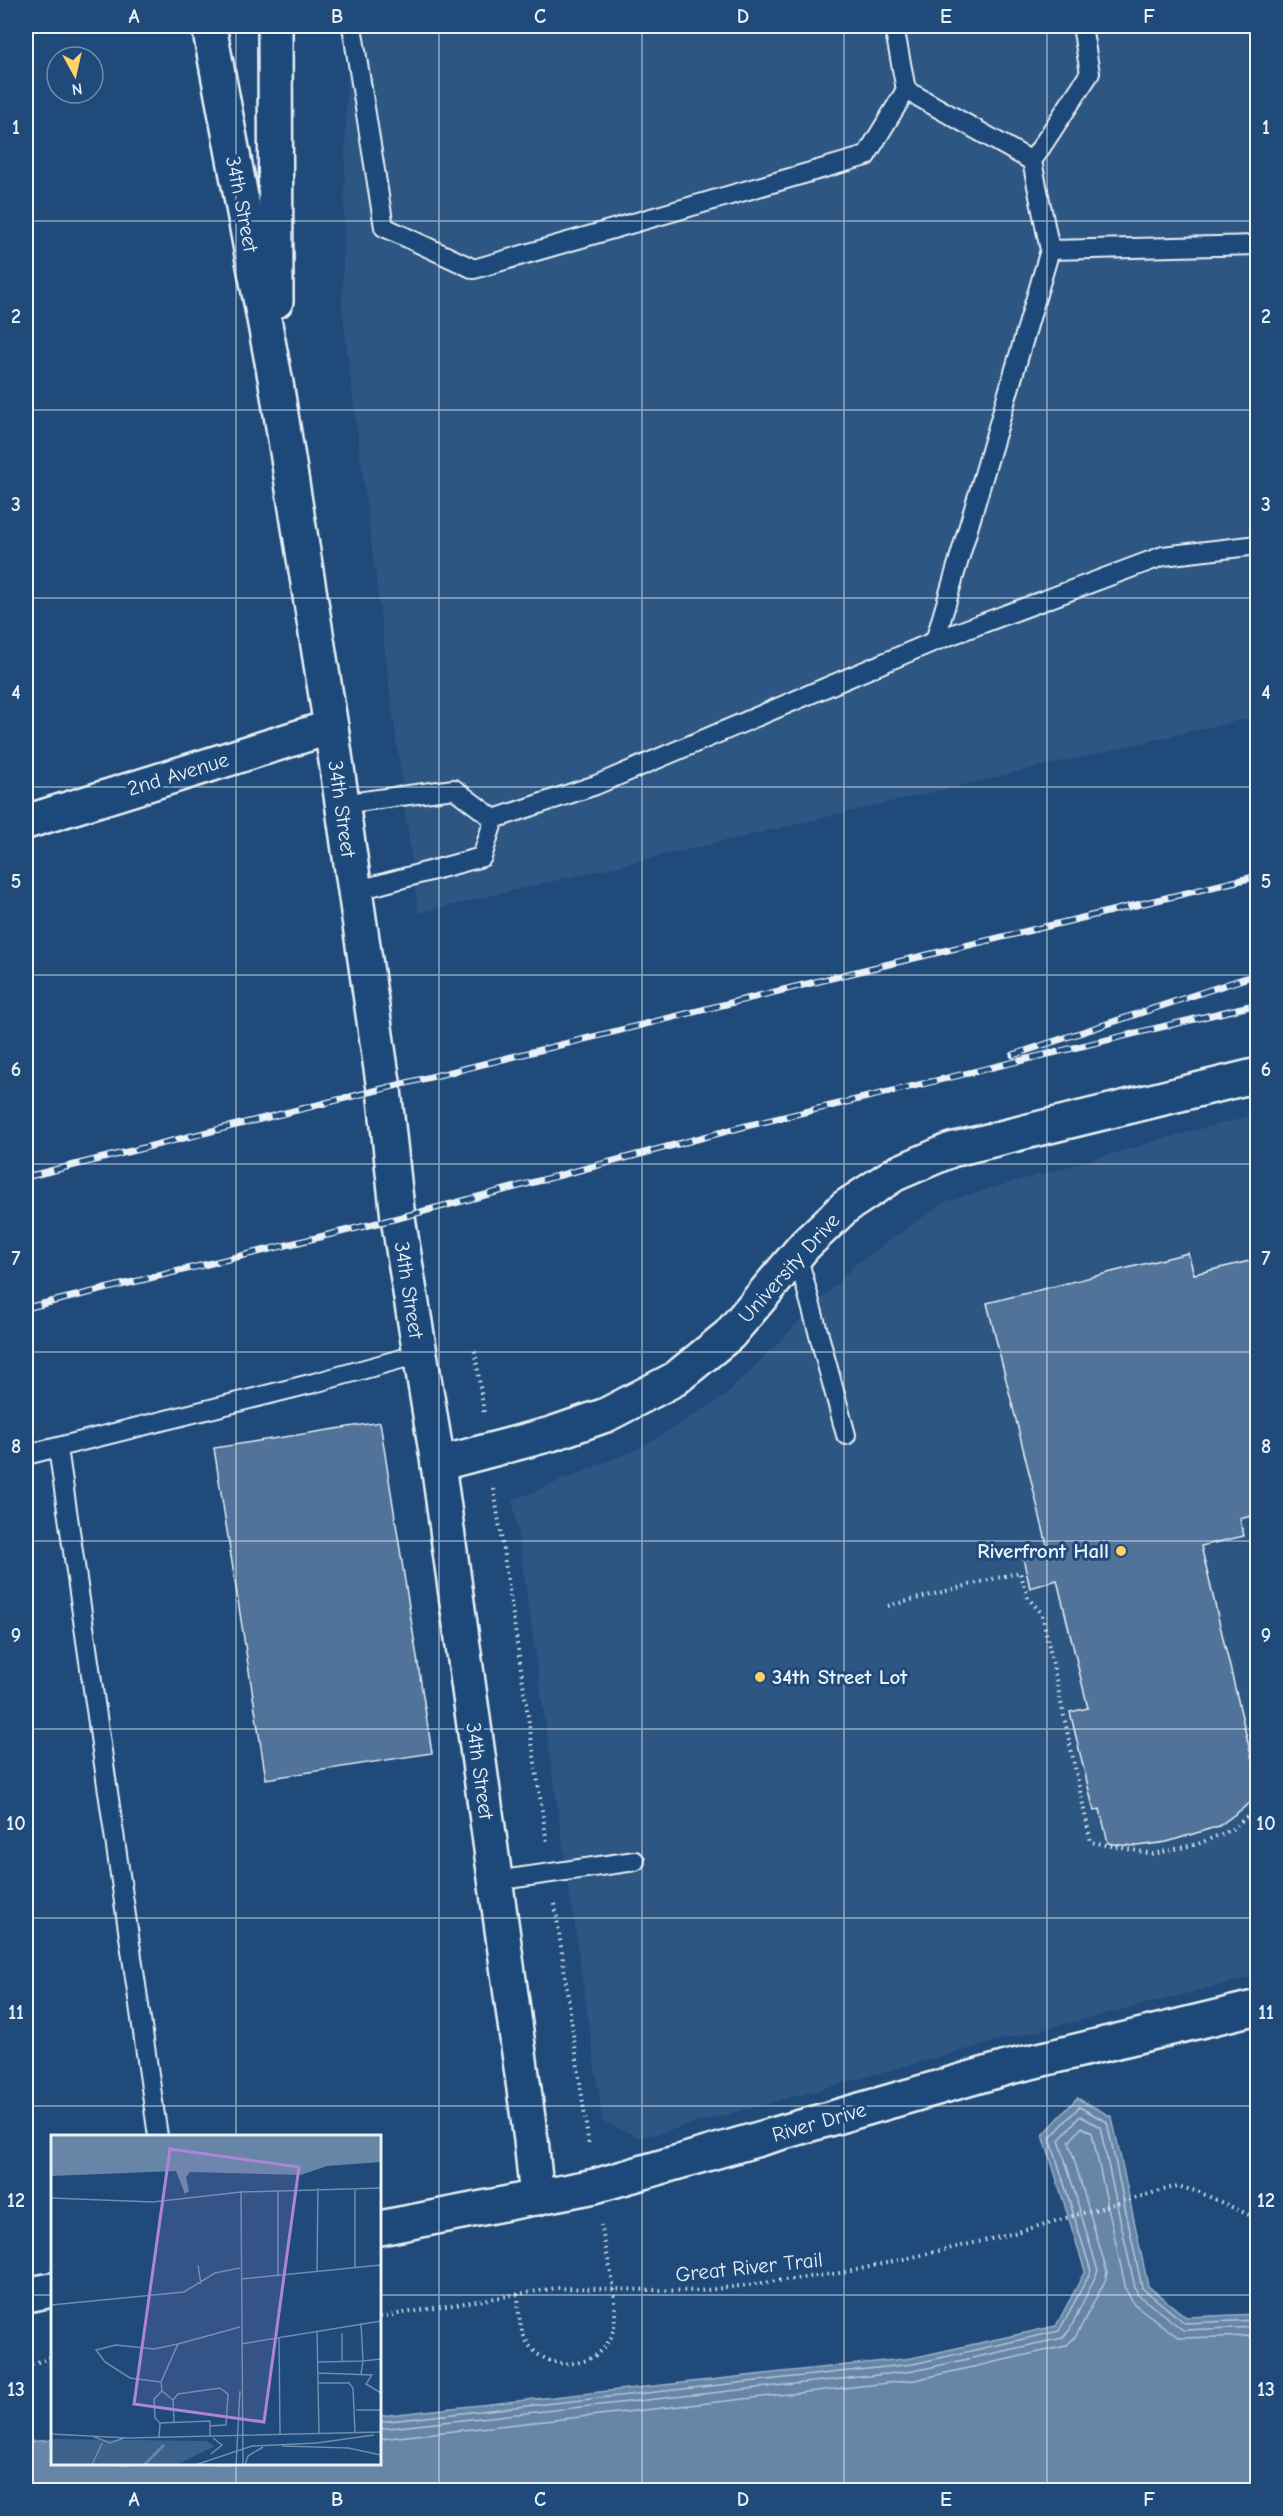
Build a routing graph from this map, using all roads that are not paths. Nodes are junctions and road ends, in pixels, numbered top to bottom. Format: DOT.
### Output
graph roads {
  1 [pos="209,26"];
  2 [pos="275,26"];
  3 [pos="352,26"];
  4 [pos="894,26"];
  5 [pos="1082,26"];
  6 [pos="906,90"];
  7 [pos="1032,161"];
  8 [pos="1257,245"];
  9 [pos="1050,250"];
  10 [pos="276,383"];
  11 [pos="1257,545"];
  12 [pos="935,641"];
  13 [pos="330,727"];
  14 [pos="341,804"];
  15 [pos="494,819"];
  16 [pos="26,822"];
  17 [pos="355,891"];
  18 [pos="1257,1077"];
  19 [pos="797,1254"];
  20 [pos="419,1354"];
  21 [pos="846,1435"];
  22 [pos="58,1448"];
  23 [pos="26,1455"];
  24 [pos="438,1464"];
  25 [pos="635,1861"];
  26 [pos="495,1881"];
  27 [pos="1257,2007"];
  28 [pos="158,2135"];
  29 [pos="537,2198"];
  30 [pos="381,2228"];
  31 [pos="51,2290"];
  32 [pos="26,2295"];
  1 -- 10 [label="street, 34th Street"];
  2 -- 10 [label="street, 34th Street"];
  3 -- 6 [label="lane"];
  4 -- 6 [label="lane"];
  5 -- 7 [label="lane"];
  6 -- 7 [label="lane"];
  7 -- 9 [label="lane"];
  8 -- 9 [label="lane"];
  9 -- 12 [label="lane"];
  10 -- 13 [label="street, 34th Street"];
  11 -- 12 [label="lane"];
  12 -- 15 [label="lane"];
  13 -- 14 [label="street, 34th Street"];
  13 -- 16 [label="street, 2nd Avenue"];
  14 -- 15 [label="lane"];
  14 -- 17 [label="street, 34th Street"];
  15 -- 17 [label="lane"];
  17 -- 20 [label="street, 34th Street"];
  18 -- 19 [label="street, University Drive"];
  19 -- 21 [label="lane"];
  19 -- 24 [label="street, University Drive"];
  20 -- 22 [label="lane"];
  20 -- 24 [label="street, 34th Street"];
  22 -- 23 [label="lane"];
  22 -- 28 [label="lane"];
  24 -- 26 [label="street, 34th Street"];
  25 -- 26 [label="lane"];
  26 -- 29 [label="street, 34th Street"];
  27 -- 29 [label="street, River Drive"];
  29 -- 30 [label="street, River Drive"];
  31 -- 32 [label="street"];
}
